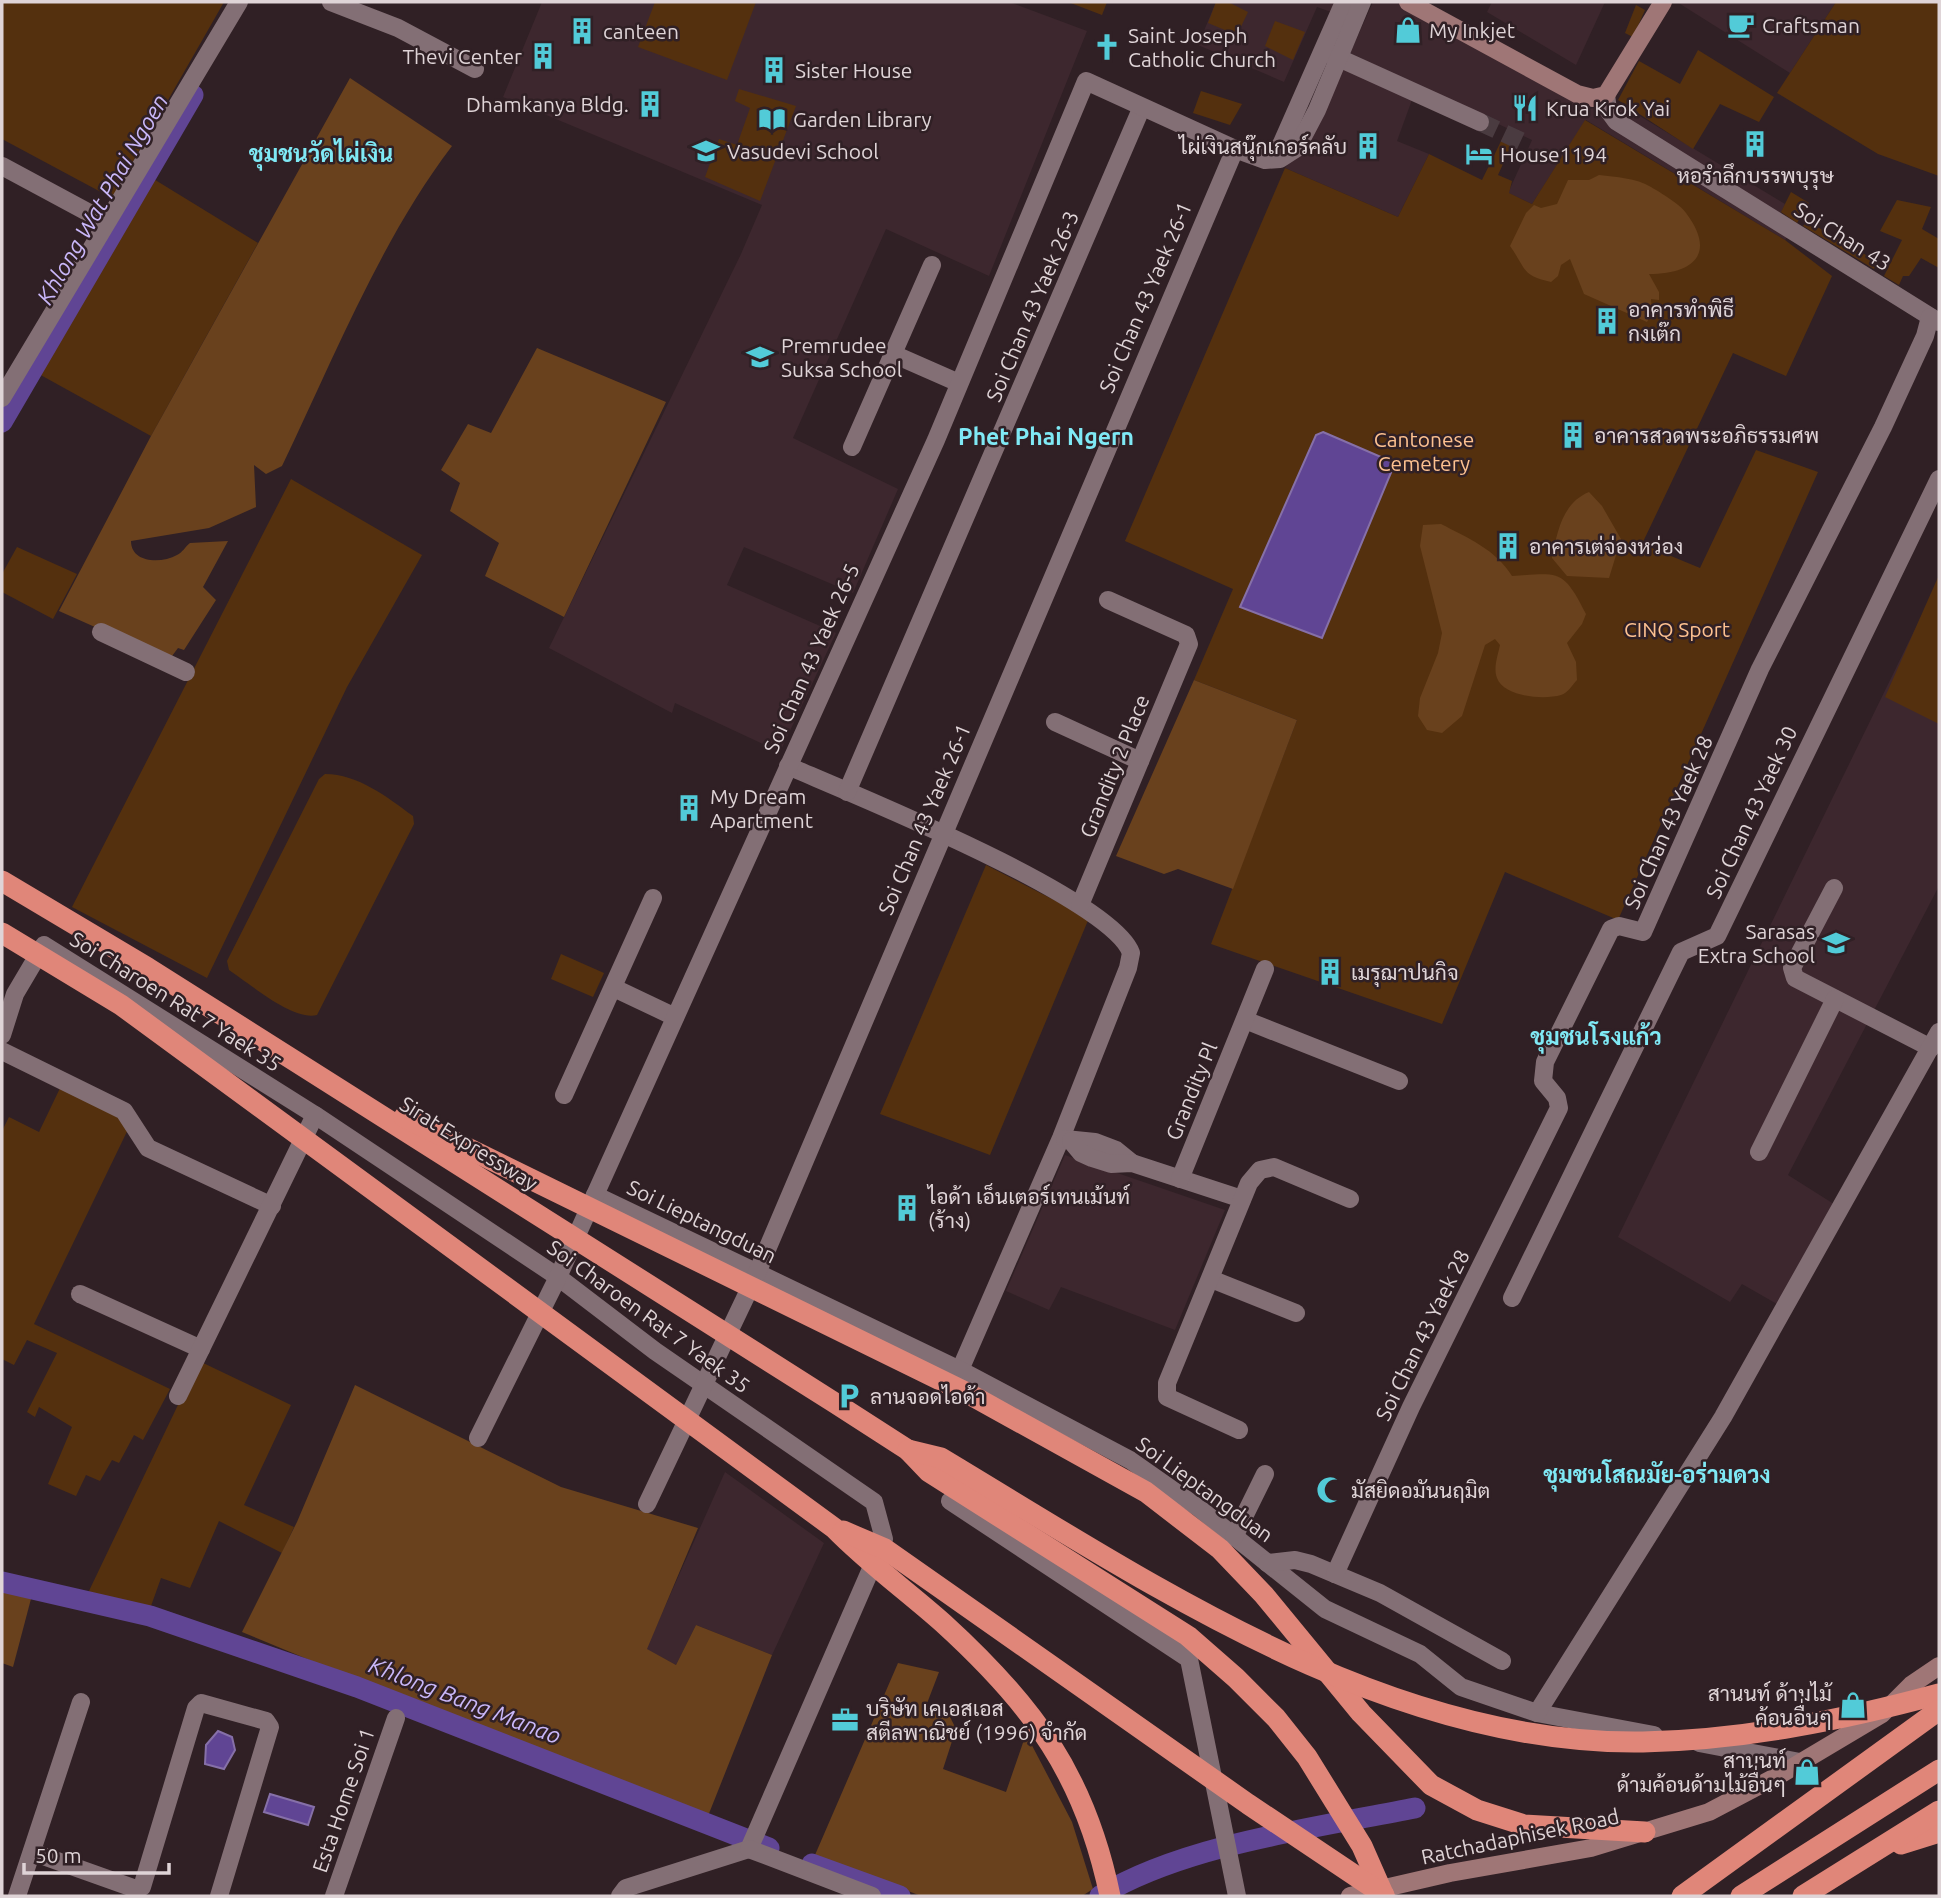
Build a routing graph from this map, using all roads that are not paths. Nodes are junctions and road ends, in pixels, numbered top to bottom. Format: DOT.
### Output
graph roads {
  1 [pos="239,2"];
  2 [pos="331,2"];
  3 [pos="1344,2"];
  4 [pos="1362,2"];
  5 [pos="1408,2"];
  6 [pos="1663,2"];
  7 [pos="1331,55"];
  8 [pos="475,69"];
  9 [pos="1606,95"];
  10 [pos="1141,108"];
  11 [pos="1480,122"];
  12 [pos="1242,152"];
  13 [pos="2,166"];
  14 [pos="106,222"];
  15 [pos="932,265"];
  16 [pos="1935,319"];
  17 [pos="892,354"];
  18 [pos="959,383"];
  19 [pos="2,398"];
  20 [pos="852,447"];
  21 [pos="1939,479"];
  22 [pos="1108,600"];
  23 [pos="101,632"];
  24 [pos="186,673"];
  25 [pos="1055,722"];
  26 [pos="1140,761"];
  27 [pos="788,766"];
  28 [pos="847,792"];
  29 [pos="943,833"];
  30 [pos="2,881"];
  31 [pos="1834,888"];
  32 [pos="653,898"];
  33 [pos="1080,905"];
  34 [pos="2,933"];
  35 [pos="1265,970"];
  36 [pos="614,988"];
  37 [pos="1835,999"];
  38 [pos="675,1017"];
  39 [pos="1245,1020"];
  40 [pos="2,1035"];
  41 [pos="1935,1040"];
  42 [pos="2,1051"];
  43 [pos="308,1070"];
  44 [pos="1399,1081"];
  45 [pos="564,1095"];
  46 [pos="315,1115"];
  47 [pos="1066,1139"];
  48 [pos="1759,1152"];
  49 [pos="1180,1179"];
  50 [pos="595,1195"];
  51 [pos="1242,1199"];
  52 [pos="1350,1199"];
  53 [pos="272,1206"];
  54 [pos="757,1273"];
  55 [pos="558,1277"];
  56 [pos="1211,1279"];
  57 [pos="80,1294"];
  58 [pos="1512,1298"];
  59 [pos="1296,1313"];
  60 [pos="201,1349"];
  61 [pos="960,1370"];
  62 [pos="704,1385"];
  63 [pos="178,1396"];
  64 [pos="1239,1430"];
  65 [pos="478,1438"];
  66 [pos="908,1450"];
  67 [pos="1265,1474"];
  68 [pos="950,1501"];
  69 [pos="648,1504"];
  70 [pos="834,1528"];
  71 [pos="1234,1537"];
  72 [pos="1267,1563"];
  73 [pos="1335,1574"];
  74 [pos="1502,1661"];
  75 [pos="1939,1666"];
  76 [pos="1939,1692"];
  77 [pos="81,1702"];
  78 [pos="1939,1710"];
  79 [pos="1537,1713"];
  80 [pos="1882,1714"];
  81 [pos="396,1718"];
  82 [pos="1800,1762"];
  83 [pos="1939,1770"];
  84 [pos="1939,1811"];
  85 [pos="1645,1832"];
  86 [pos="1939,1832"];
  87 [pos="752,1843"];
  88 [pos="1362,1846"];
  89 [pos="1882,1848"];
  90 [pos="32,1852"];
  91 [pos="17,1896"];
  92 [pos="219,1896"];
  93 [pos="334,1896"];
  94 [pos="620,1896"];
  95 [pos="872,1896"];
  96 [pos="1110,1896"];
  97 [pos="1237,1896"];
  98 [pos="1350,1896"];
  99 [pos="1376,1896"];
  100 [pos="1384,1896"];
  101 [pos="1682,1896"];
  102 [pos="1741,1896"];
  103 [pos="1803,1896"];
  1 -- 14 [label="street"];
  2 -- 8 [label="street"];
  3 -- 7 [label="street"];
  4 -- 7 [label="street"];
  5 -- 9 [label="main road"];
  6 -- 9 [label="main road"];
  7 -- 11 [label="street"];
  7 -- 12 [label="street"];
  9 -- 16 [label="street, Soi Chan 43"];
  10 -- 12 [label="street"];
  10 -- 18 [label="street, Soi Chan 43 Yaek 26-5"];
  10 -- 28 [label="street, Soi Chan 43 Yaek 26-3"];
  12 -- 29 [label="street, Soi Chan 43 Yaek 26-1"];
  13 -- 14 [label="street"];
  14 -- 19 [label="street"];
  15 -- 17 [label="street"];
  16 -- 73 [label="street, Soi Chan 43 Yaek 28"];
  17 -- 18 [label="street"];
  17 -- 20 [label="street"];
  18 -- 27 [label="street, Soi Chan 43 Yaek 26-5"];
  21 -- 58 [label="street, Soi Chan 43 Yaek 30"];
  22 -- 26 [label="street, Grandity 2 Place"];
  23 -- 24 [label="street"];
  25 -- 26 [label="street"];
  26 -- 33 [label="street, Grandity 2 Place"];
  27 -- 28 [label="street"];
  27 -- 38 [label="street, Soi Chan 43 Yaek 26-5"];
  28 -- 29 [label="street"];
  29 -- 33 [label="street"];
  29 -- 54 [label="street, Soi Chan 43 Yaek 26-1"];
  30 -- 43 [label="highway, Sirat Expressway"];
  31 -- 37 [label="street"];
  32 -- 36 [label="street"];
  33 -- 47 [label="street"];
  34 -- 70 [label="highway"];
  35 -- 39 [label="street, Grandity Pl"];
  36 -- 38 [label="street"];
  36 -- 45 [label="street"];
  37 -- 41 [label="street"];
  37 -- 48 [label="street"];
  38 -- 50 [label="street, Soi Chan 43 Yaek 26-5"];
  39 -- 44 [label="street"];
  39 -- 49 [label="street, Grandity Pl"];
  40 -- 46 [label="street, Soi Charoen Rat 7 Yaek 35"];
  41 -- 79 [label="street"];
  42 -- 53 [label="street"];
  43 -- 66 [label="highway, Sirat Expressway"];
  43 -- 85 [label="highway"];
  46 -- 53 [label="street"];
  46 -- 55 [label="street, Soi Charoen Rat 7 Yaek 35"];
  47 -- 49 [label="street"];
  47 -- 61 [label="street"];
  49 -- 51 [label="street"];
  50 -- 54 [label="street, Soi Lieptangduan"];
  50 -- 55 [label="street, Soi Chan 43 Yaek 26-5"];
  51 -- 52 [label="street"];
  51 -- 56 [label="street"];
  53 -- 60 [label="street"];
  54 -- 61 [label="street, Soi Lieptangduan"];
  54 -- 62 [label="street, Soi Chan 43 Yaek 26-1"];
  55 -- 62 [label="street, Soi Charoen Rat 7 Yaek 35"];
  55 -- 65 [label="street, Soi Chan 43 Yaek 26-5"];
  56 -- 59 [label="street"];
  56 -- 64 [label="street"];
  57 -- 60 [label="street"];
  60 -- 63 [label="street"];
  61 -- 71 [label="street, Soi Lieptangduan"];
  62 -- 69 [label="street, Soi Chan 43 Yaek 26-1"];
  62 -- 87 [label="street, Soi Charoen Rat 7 Yaek 35"];
  66 -- 76 [label="highway"];
  66 -- 88 [label="highway"];
  67 -- 71 [label="street"];
  68 -- 97 [label="street"];
  70 -- 96 [label="highway"];
  70 -- 100 [label="highway"];
  71 -- 72 [label="street, Soi Lieptangduan"];
  72 -- 73 [label="street"];
  72 -- 79 [label="street, Soi Lieptangduan"];
  73 -- 74 [label="street"];
  75 -- 80 [label="main road, Ratchadaphisek Road"];
  76 -- 80 [label="main road, Ratchadaphisek Road"];
  77 -- 90 [label="street"];
  78 -- 101 [label="highway"];
  79 -- 82 [label="street, Soi Lieptangduan"];
  80 -- 82 [label="main road, Ratchadaphisek Road"];
  81 -- 93 [label="street, Esta Home Soi 1"];
  82 -- 85 [label="main road, Ratchadaphisek Road"];
  83 -- 102 [label="highway"];
  84 -- 89 [label="highway"];
  85 -- 98 [label="main road, Ratchadaphisek Road"];
  86 -- 89 [label="highway"];
  87 -- 94 [label="street"];
  87 -- 95 [label="street"];
  88 -- 99 [label="highway"];
  88 -- 100 [label="highway"];
  89 -- 103 [label="highway"];
  90 -- 91 [label="street"];
  90 -- 92 [label="street"];
}
